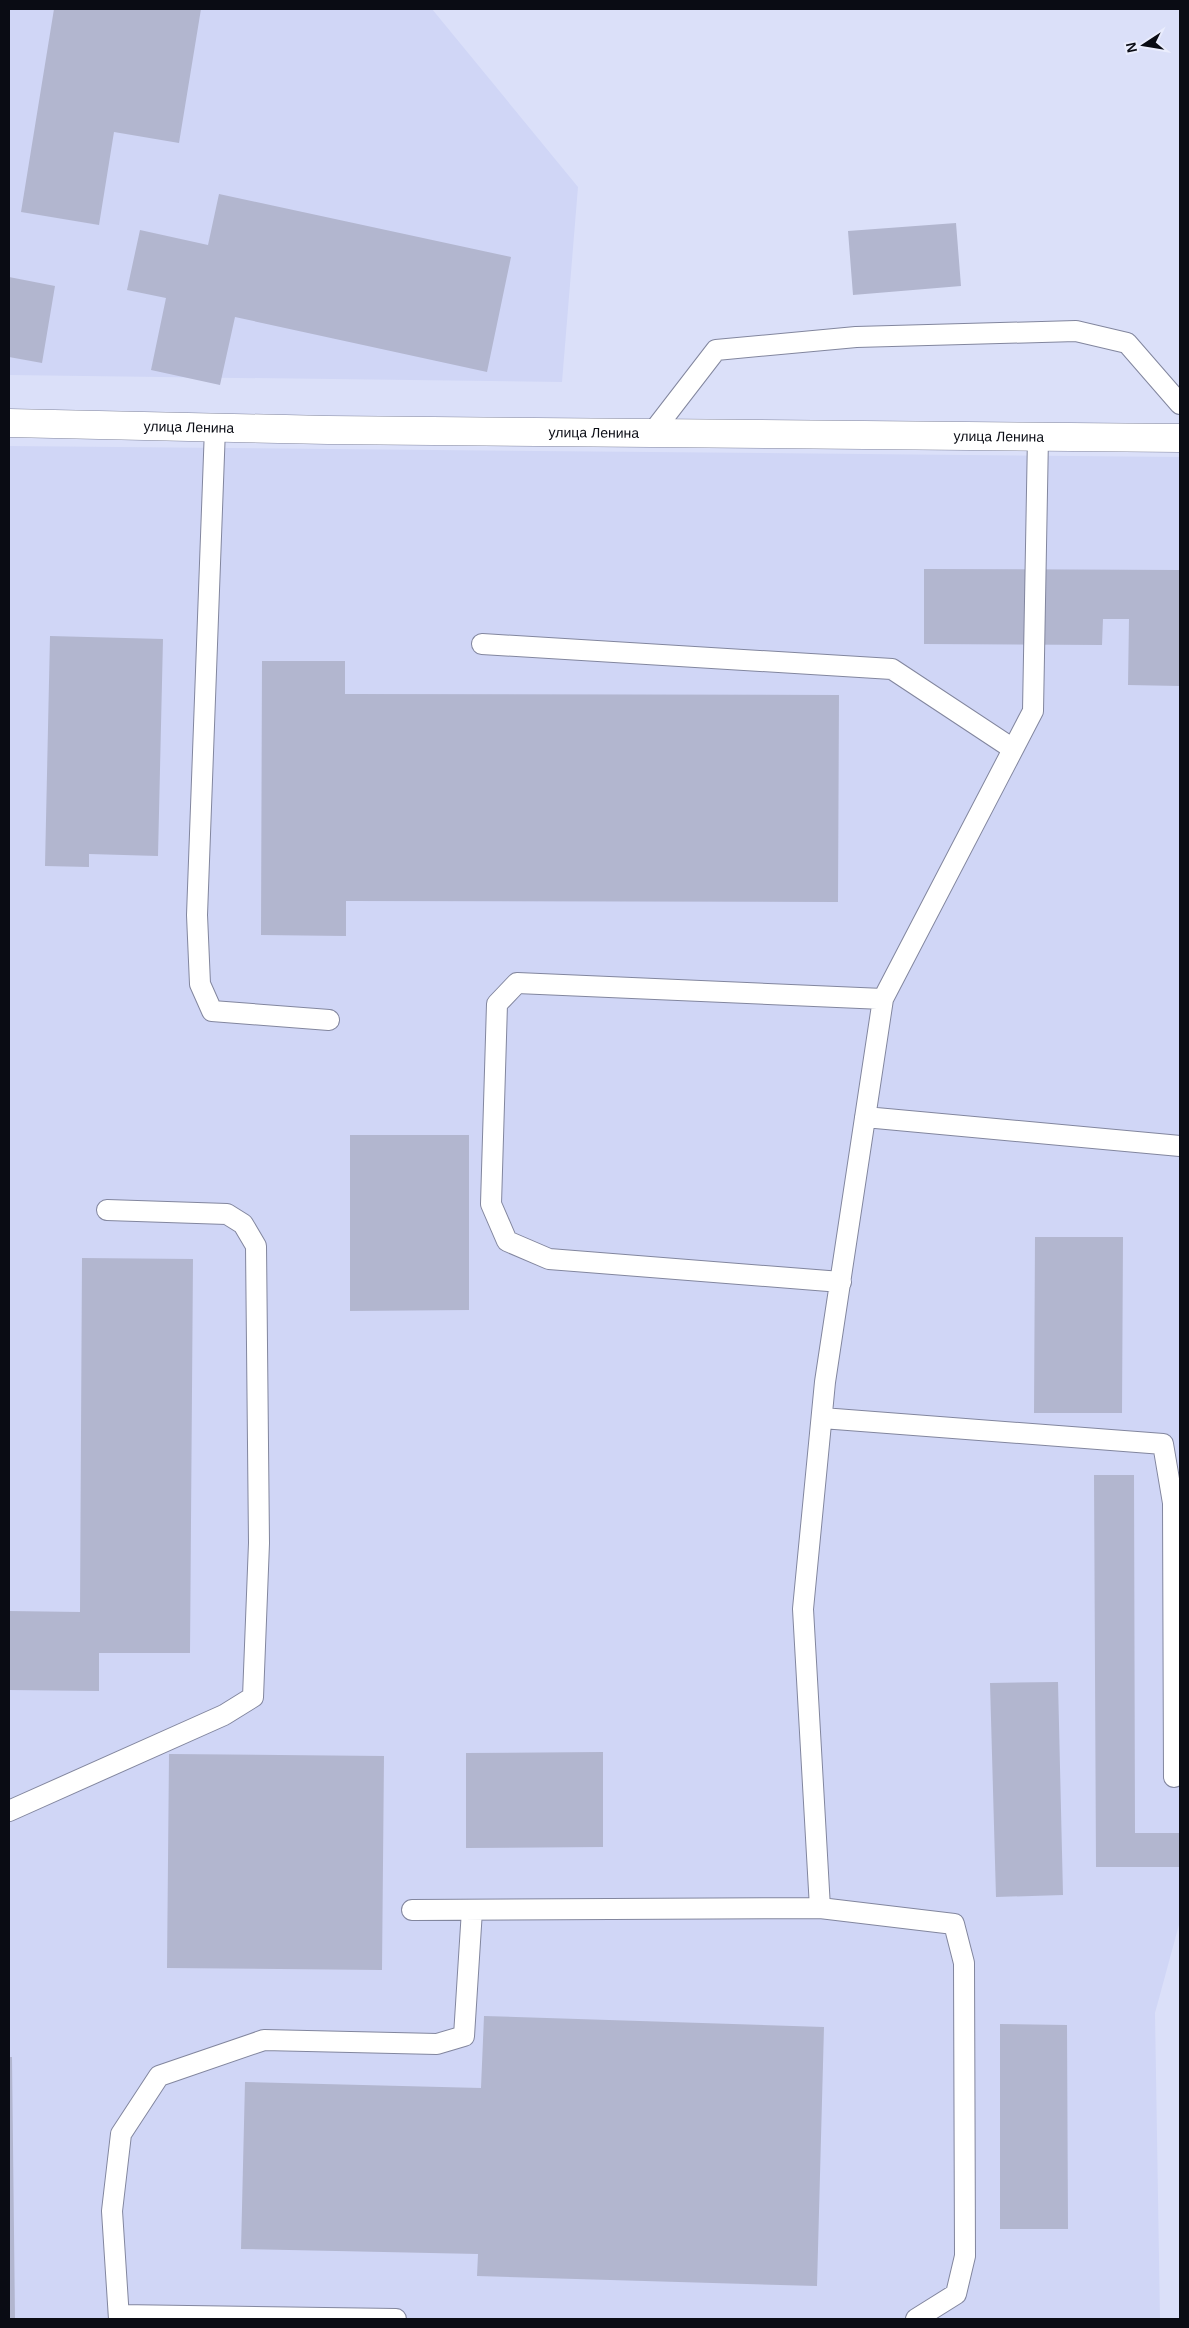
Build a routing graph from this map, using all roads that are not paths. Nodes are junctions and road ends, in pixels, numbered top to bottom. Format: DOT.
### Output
graph roads {
  1 [pos="1180,404"];
  2 [pos="9,423"];
  3 [pos="215,428"];
  4 [pos="652,433"];
  5 [pos="1038,436"];
  6 [pos="1180,438"];
  7 [pos="482,644"];
  8 [pos="1013,750"];
  9 [pos="883,999"];
  10 [pos="329,1020"];
  11 [pos="865,1116"];
  12 [pos="1180,1146"];
  13 [pos="108,1210"];
  14 [pos="841,1282"];
  15 [pos="822,1418"];
  16 [pos="1174,1777"];
  17 [pos="9,1811"];
  18 [pos="820,1908"];
  19 [pos="412,1910"];
  20 [pos="472,1910"];
  21 [pos="120,2317"];
  22 [pos="396,2319"];
  23 [pos="916,2319"];
  1 -- 4 [label="lane"];
  2 -- 3 [label="street, улица Ленина"];
  3 -- 4 [label="street, улица Ленина"];
  3 -- 10 [label="lane"];
  4 -- 5 [label="street, улица Ленина"];
  5 -- 6 [label="street, улица Ленина"];
  5 -- 8 [label="lane"];
  7 -- 8 [label="lane"];
  8 -- 9 [label="lane"];
  9 -- 11 [label="lane"];
  9 -- 14 [label="lane"];
  11 -- 12 [label="lane"];
  11 -- 14 [label="lane"];
  13 -- 17 [label="lane"];
  14 -- 15 [label="lane"];
  15 -- 16 [label="lane"];
  15 -- 18 [label="lane"];
  18 -- 20 [label="lane"];
  18 -- 23 [label="lane"];
  19 -- 20 [label="lane"];
  20 -- 21 [label="lane"];
  21 -- 22 [label="lane"];
}
